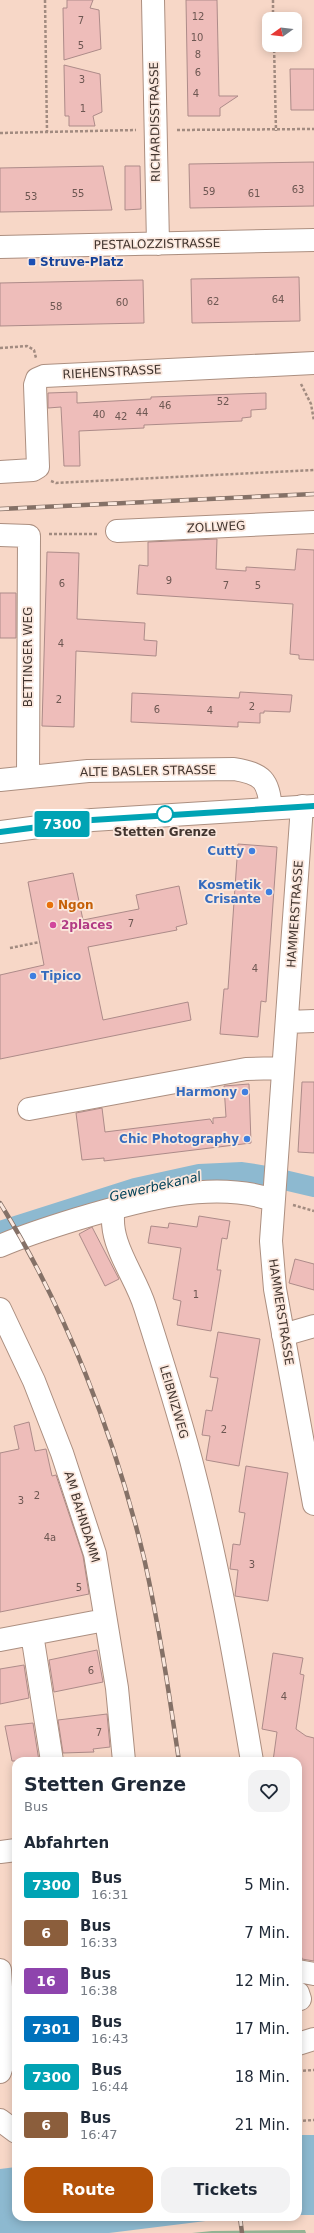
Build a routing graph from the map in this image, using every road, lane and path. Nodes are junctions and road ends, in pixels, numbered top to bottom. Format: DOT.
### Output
graph roads {
  1 [pos="45,0"];
  2 [pos="152,0"];
  3 [pos="273,0"];
  4 [pos="273,12"];
  5 [pos="274,52"];
  6 [pos="154,130"];
  7 [pos="314,130"];
  8 [pos="276,131"];
  9 [pos="47,132"];
  10 [pos="0,133"];
  11 [pos="314,240"];
  12 [pos="158,244"];
  13 [pos="0,247"];
  14 [pos="0,348"];
  15 [pos="306,363"];
  16 [pos="38,379"];
  17 [pos="314,421"];
  18 [pos="36,469"];
  19 [pos="314,470"];
  20 [pos="0,472"];
  21 [pos="314,522"];
  22 [pos="117,531"];
  23 [pos="0,535"];
  24 [pos="29,536"];
  25 [pos="28,777"];
  26 [pos="0,780"];
  27 [pos="308,806"];
  28 [pos="271,808"];
  29 [pos="0,832"];
  30 [pos="40,942"];
  31 [pos="10,948"];
  32 [pos="287,1022"];
  33 [pos="314,1022"];
  34 [pos="283,1068"];
  35 [pos="29,1109"];
  36 [pos="274,1195"];
  37 [pos="114,1208"];
  38 [pos="0,1246"];
  39 [pos="0,1309"];
  40 [pos="314,1326"];
  41 [pos="284,1334"];
  42 [pos="314,1504"];
  43 [pos="106,1620"];
  44 [pos="32,1634"];
  45 [pos="0,1640"];
  46 [pos="51,1757"];
  47 [pos="124,1757"];
  48 [pos="251,1757"];
  49 [pos="12,1850"];
  50 [pos="0,1852"];
  51 [pos="0,1970"];
  52 [pos="302,1972"];
  53 [pos="314,1974"];
  54 [pos="2,2006"];
  55 [pos="12,2021"];
  56 [pos="314,2039"];
  57 [pos="302,2043"];
  58 [pos="302,2052"];
  59 [pos="314,2054"];
  60 [pos="12,2065"];
  61 [pos="314,2070"];
  62 [pos="302,2071"];
  63 [pos="0,2073"];
  64 [pos="314,2120"];
  65 [pos="302,2121"];
  1 -- 9 [label="path"];
  2 -- 6 [label="street, RICHARDISSTRASSE"];
  3 -- 4 [label="path"];
  5 -- 8 [label="path"];
  6 -- 8 [label="path"];
  6 -- 9 [label="path"];
  6 -- 12 [label="street, RICHARDISSTRASSE"];
  7 -- 8 [label="path"];
  9 -- 10 [label="path"];
  11 -- 12 [label="street, PESTALOZZISTRASSE"];
  12 -- 13 [label="street, PESTALOZZISTRASSE"];
  14 -- 16 [label="path"];
  15 -- 16 [label="street, RIEHENSTRASSE"];
  15 -- 17 [label="path"];
  16 -- 18 [label="street"];
  18 -- 19 [label="path"];
  18 -- 20 [label="street"];
  21 -- 22 [label="street, ZOLLWEG"];
  22 -- 24 [label="path"];
  23 -- 24 [label="street"];
  24 -- 25 [label="street, BETTINGER WEG"];
  25 -- 26 [label="street, ALTE BASLER STRASSE"];
  25 -- 28 [label="street, ALTE BASLER STRASSE"];
  27 -- 28 [label="street"];
  27 -- 32 [label="street, HAMMERSTRASSE"];
  28 -- 29 [label="street"];
  30 -- 31 [label="path"];
  32 -- 33 [label="street"];
  32 -- 34 [label="street, HAMMERSTRASSE"];
  34 -- 35 [label="street"];
  34 -- 36 [label="street, HAMMERSTRASSE"];
  36 -- 37 [label="street"];
  36 -- 41 [label="street, HAMMERSTRASSE"];
  37 -- 38 [label="street"];
  37 -- 48 [label="street, LEIBNIZWEG"];
  39 -- 43 [label="street, AM BAHNDAMM"];
  40 -- 41 [label="street"];
  41 -- 42 [label="street, HAMMERSTRASSE"];
  43 -- 44 [label="street"];
  43 -- 47 [label="street, AM BAHNDAMM"];
  44 -- 45 [label="street"];
  44 -- 46 [label="street"];
  49 -- 50 [label="street"];
  51 -- 54 [label="street"];
  52 -- 53 [label="street"];
  54 -- 55 [label="street"];
  54 -- 63 [label="street"];
  56 -- 57 [label="street"];
  58 -- 59 [label="street"];
  60 -- 63 [label="street"];
  61 -- 62 [label="path"];
  64 -- 65 [label="path"];
}
